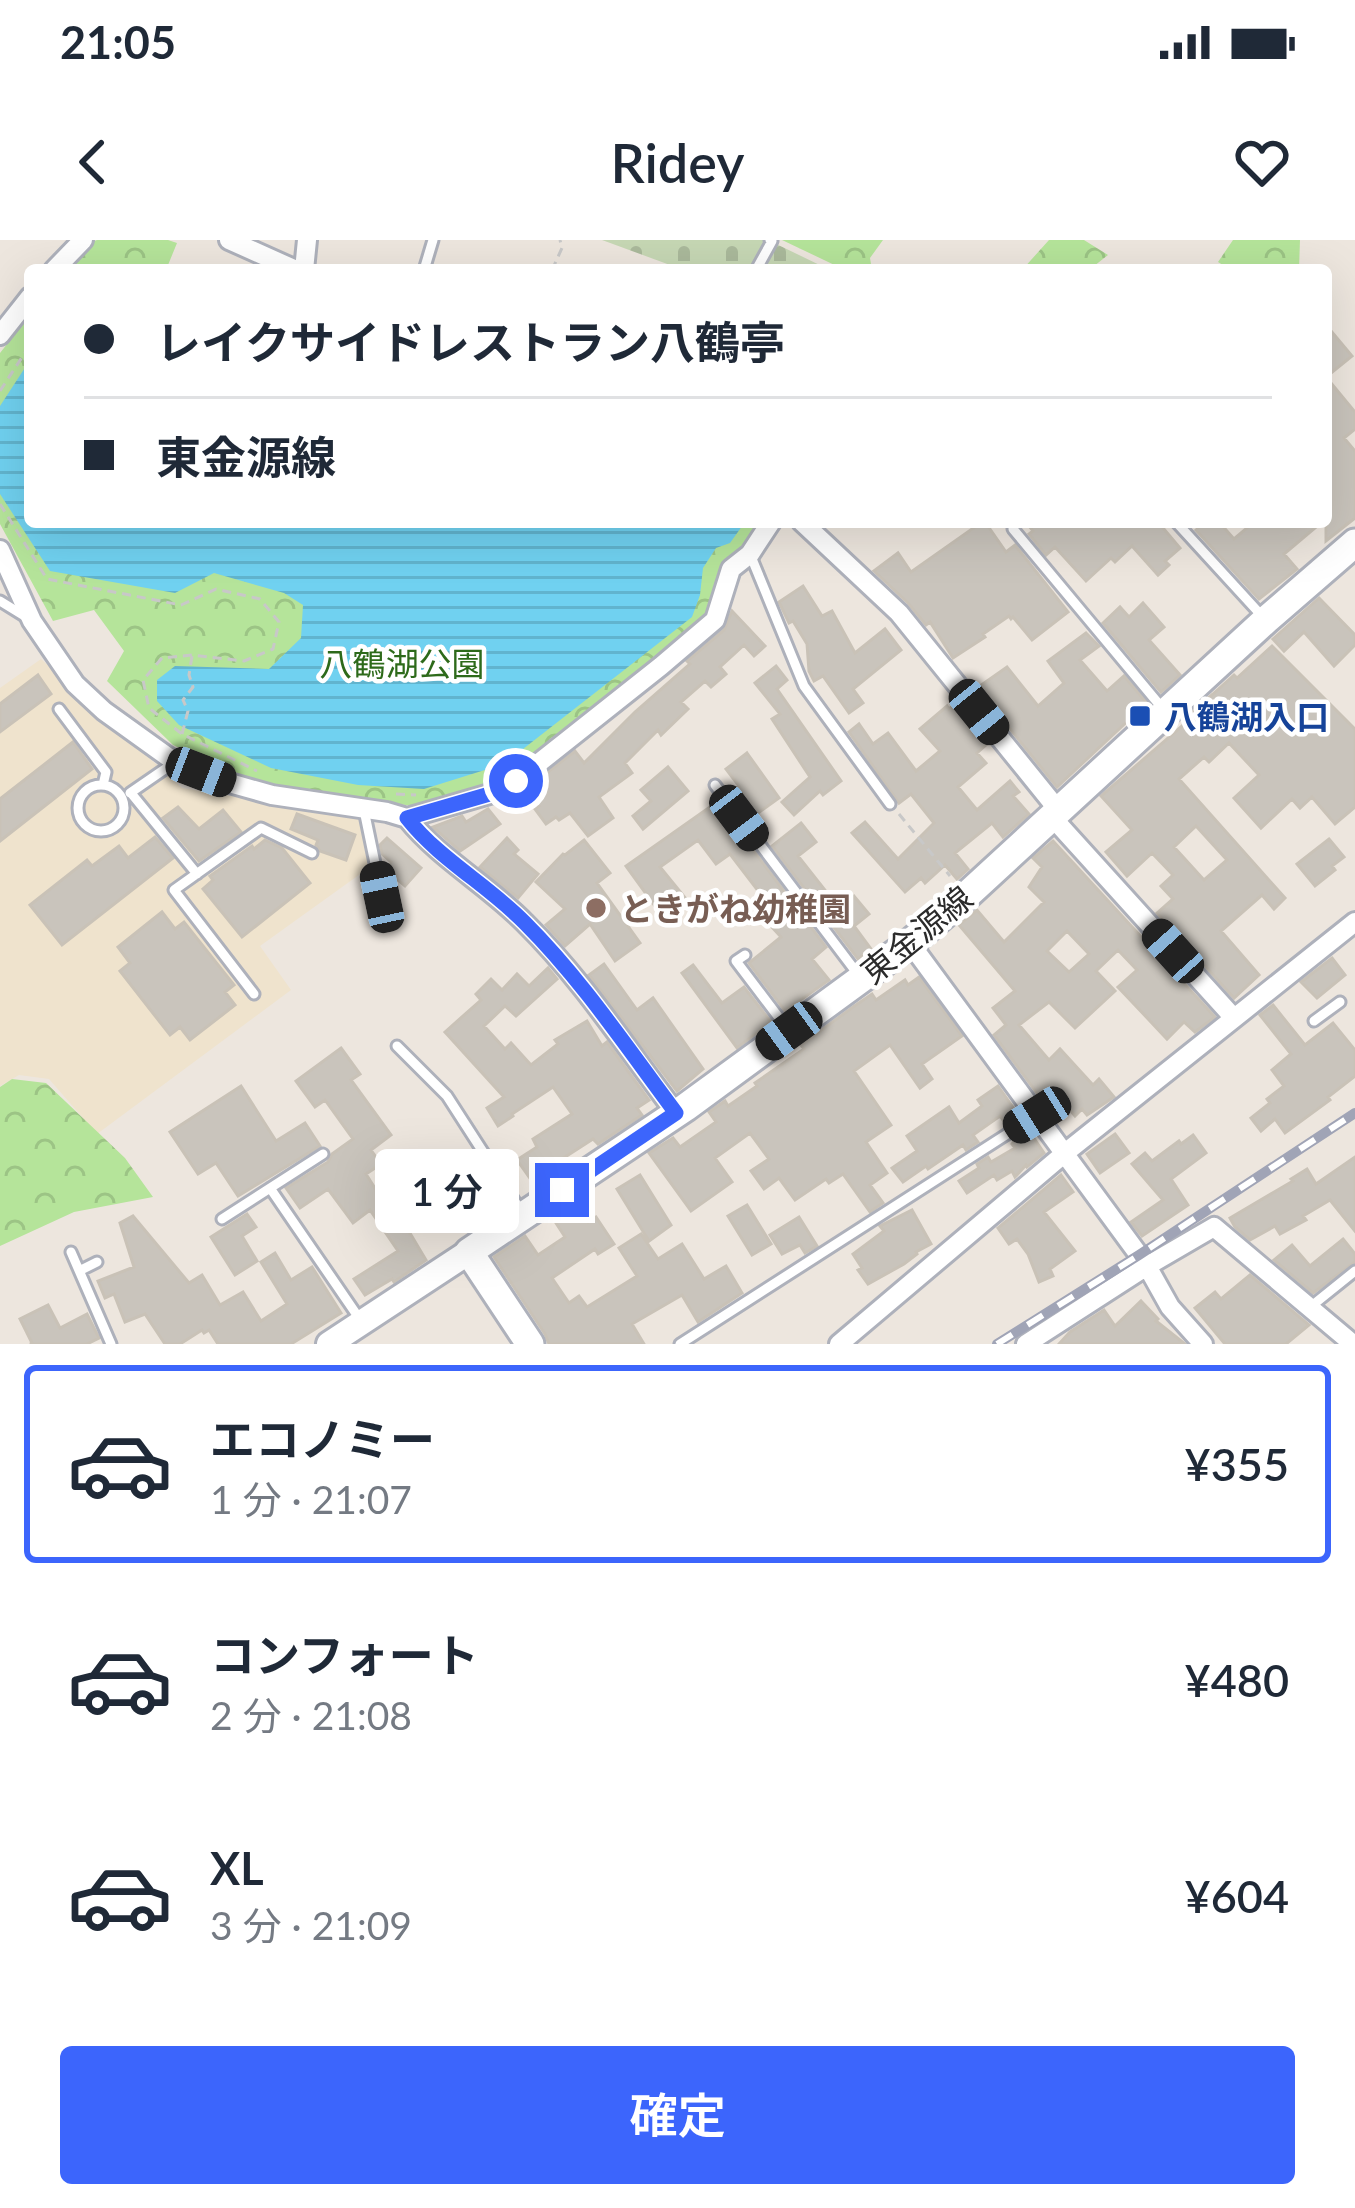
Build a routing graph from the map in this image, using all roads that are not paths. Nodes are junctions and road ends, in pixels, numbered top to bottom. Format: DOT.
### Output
graph roads {
  1 [pos="83,240"];
  2 [pos="229,240"];
  3 [pos="60,264"];
  4 [pos="286,264"];
  5 [pos="24,305"];
  6 [pos="0,335"];
  7 [pos="766,528"];
  8 [pos="808,528"];
  9 [pos="1182,528"];
  10 [pos="1012,529"];
  11 [pos="1355,543"];
  12 [pos="0,550"];
  13 [pos="750,554"];
  14 [pos="0,601"];
  15 [pos="1266,620"];
  16 [pos="32,621"];
  17 [pos="59,709"];
  18 [pos="1166,713"];
  19 [pos="175,762"];
  20 [pos="103,785"];
  21 [pos="715,785"];
  22 [pos="127,796"];
  23 [pos="890,804"];
  24 [pos="364,810"];
  25 [pos="1055,814"];
  26 [pos="407,818"];
  27 [pos="312,853"];
  28 [pos="196,874"];
  29 [pos="382,897"];
  30 [pos="1355,922"];
  31 [pos="910,943"];
  32 [pos="745,955"];
  33 [pos="861,979"];
  34 [pos="254,994"];
  35 [pos="1340,1002"];
  36 [pos="1234,1018"];
  37 [pos="1314,1022"];
  38 [pos="789,1031"];
  39 [pos="397,1046"];
  40 [pos="676,1113"];
  41 [pos="1037,1115"];
  42 [pos="1065,1153"];
  43 [pos="322,1154"];
  44 [pos="270,1189"];
  45 [pos="524,1216"];
  46 [pos="222,1220"];
  47 [pos="71,1252"];
  48 [pos="469,1252"];
  49 [pos="98,1262"];
  50 [pos="1147,1266"];
  51 [pos="81,1270"];
  52 [pos="1355,1271"];
  53 [pos="1309,1308"];
  54 [pos="362,1323"];
  55 [pos="111,1344"];
  56 [pos="329,1344"];
  57 [pos="530,1344"];
  58 [pos="680,1344"];
  59 [pos="839,1344"];
  60 [pos="1026,1344"];
  61 [pos="1203,1344"];
  62 [pos="1353,1344"];
  1 -- 3 [label="street"];
  2 -- 4 [label="street"];
  5 -- 6 [label="street"];
  7 -- 13 [label="street"];
  8 -- 25 [label="street"];
  9 -- 15 [label="lane"];
  10 -- 18 [label="lane"];
  11 -- 15 [label="main road, 東金源線"];
  12 -- 16 [label="street"];
  13 -- 23 [label="lane"];
  13 -- 26 [label="street"];
  14 -- 16 [label="lane"];
  15 -- 18 [label="main road, 東金源線"];
  16 -- 19 [label="street"];
  17 -- 20 [label="lane"];
  18 -- 25 [label="main road, 東金源線"];
  19 -- 22 [label="lane"];
  19 -- 24 [label="street"];
  20 -- 22 [label="lane"];
  20 -- 22 [label="lane"];
  21 -- 33 [label="lane"];
  22 -- 28 [label="lane"];
  24 -- 26 [label="street"];
  24 -- 29 [label="lane"];
  25 -- 31 [label="main road, 東金源線"];
  25 -- 36 [label="street"];
  26 -- 40 [label="street"];
  27 -- 28 [label="lane"];
  28 -- 34 [label="lane"];
  30 -- 36 [label="street"];
  31 -- 33 [label="main road, 東金源線"];
  31 -- 41 [label="street"];
  32 -- 38 [label="lane"];
  33 -- 38 [label="main road, 東金源線"];
  35 -- 37 [label="lane"];
  36 -- 42 [label="street"];
  38 -- 40 [label="main road, 東金源線"];
  39 -- 45 [label="lane"];
  40 -- 45 [label="main road, 東金源線"];
  41 -- 42 [label="street"];
  41 -- 58 [label="lane"];
  42 -- 50 [label="street"];
  42 -- 59 [label="street"];
  43 -- 44 [label="lane"];
  44 -- 46 [label="lane"];
  44 -- 54 [label="lane"];
  45 -- 48 [label="main road, 東金源線"];
  47 -- 51 [label="lane"];
  48 -- 54 [label="street"];
  48 -- 57 [label="main road"];
  49 -- 51 [label="lane"];
  50 -- 53 [label="street"];
  50 -- 60 [label="street"];
  50 -- 61 [label="street"];
  51 -- 55 [label="lane"];
  52 -- 53 [label="lane"];
  53 -- 62 [label="street"];
  54 -- 56 [label="street"];
}
